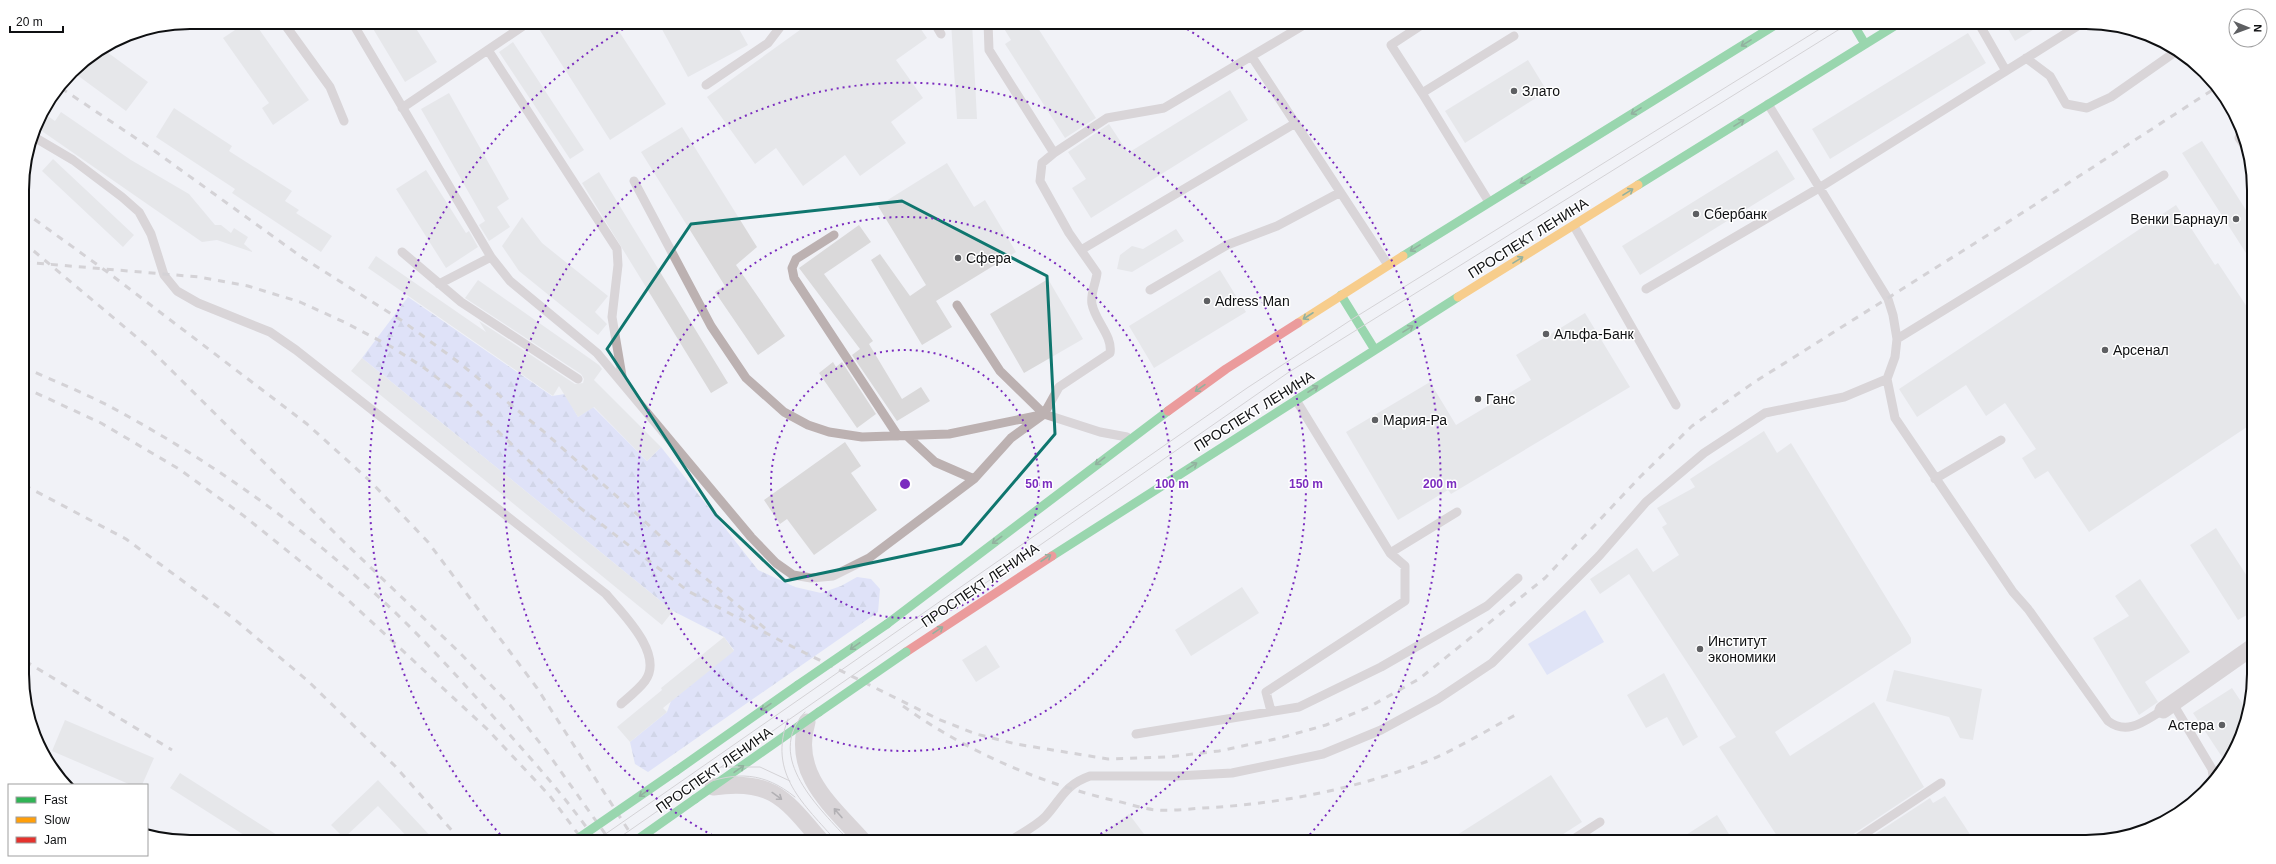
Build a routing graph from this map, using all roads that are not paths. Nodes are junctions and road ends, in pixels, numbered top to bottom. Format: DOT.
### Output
graph roads {
  1 [pos="288,29"];
  2 [pos="356,29"];
  3 [pos="519,29"];
  4 [pos="779,29"];
  5 [pos="938,29"];
  6 [pos="988,29"];
  7 [pos="1298,29"];
  8 [pos="1415,29"];
  9 [pos="1769,29"];
  10 [pos="1856,29"];
  11 [pos="1890,29"];
  12 [pos="1982,29"];
  13 [pos="2073,29"];
  14 [pos="941,34"];
  15 [pos="1514,36"];
  16 [pos="1865,44"];
  17 [pos="488,50"];
  18 [pos="2172,54"];
  19 [pos="1252,57"];
  20 [pos="2026,58"];
  21 [pos="2006,71"];
  22 [pos="706,86"];
  23 [pos="1422,93"];
  24 [pos="1768,104"];
  25 [pos="402,108"];
  26 [pos="344,121"];
  27 [pos="1294,124"];
  28 [pos="38,139"];
  29 [pos="1054,153"];
  30 [pos="2164,175"];
  31 [pos="634,180"];
  32 [pos="1819,188"];
  33 [pos="1339,193"];
  34 [pos="1489,202"];
  35 [pos="1574,226"];
  36 [pos="834,235"];
  37 [pos="1081,250"];
  38 [pos="402,252"];
  39 [pos="491,257"];
  40 [pos="1388,265"];
  41 [pos="439,284"];
  42 [pos="1646,289"];
  43 [pos="1150,290"];
  44 [pos="1341,295"];
  45 [pos="957,305"];
  46 [pos="1897,339"];
  47 [pos="1375,350"];
  48 [pos="1887,378"];
  49 [pos="578,379"];
  50 [pos="623,383"];
  51 [pos="1296,400"];
  52 [pos="1676,405"];
  53 [pos="1044,414"];
  54 [pos="902,436"];
  55 [pos="1131,437"];
  56 [pos="2001,440"];
  57 [pos="974,479"];
  58 [pos="1935,479"];
  59 [pos="1457,512"];
  60 [pos="1390,553"];
  61 [pos="1518,578"];
  62 [pos="2247,653"];
  63 [pos="621,704"];
  64 [pos="2167,706"];
  65 [pos="1271,711"];
  66 [pos="813,717"];
  67 [pos="1136,734"];
  68 [pos="2213,773"];
  69 [pos="1941,783"];
  70 [pos="712,787"];
  71 [pos="1600,822"];
  72 [pos="583,835"];
  73 [pos="644,835"];
  74 [pos="816,835"];
  75 [pos="858,835"];
  76 [pos="1018,835"];
  77 [pos="1580,835"];
  78 [pos="1863,835"];
  1 -- 26 [label="lane"];
  2 -- 25 [label="lane"];
  3 -- 17 [label="lane"];
  4 -- 22 [label="lane"];
  5 -- 14 [label="lane"];
  6 -- 29 [label="lane"];
  7 -- 19 [label="lane"];
  8 -- 23 [label="lane"];
  9 -- 34 [label="main road, ПРОСПЕКТ ЛЕНИНА, one-way"];
  10 -- 16 [label="main road"];
  11 -- 16 [label="main road, ПРОСПЕКТ ЛЕНИНА"];
  12 -- 21 [label="lane"];
  13 -- 20 [label="lane"];
  15 -- 23 [label="lane"];
  16 -- 24 [label="main road, ПРОСПЕКТ ЛЕНИНА"];
  17 -- 25 [label="lane"];
  17 -- 50 [label="lane"];
  18 -- 20 [label="lane"];
  19 -- 27 [label="lane"];
  19 -- 29 [label="lane"];
  20 -- 21 [label="lane"];
  21 -- 32 [label="lane"];
  23 -- 34 [label="lane"];
  24 -- 32 [label="lane"];
  35 -- 24 [label="main road, ПРОСПЕКТ ЛЕНИНА, one-way"];
  25 -- 39 [label="lane"];
  27 -- 33 [label="lane"];
  27 -- 37 [label="lane"];
  28 -- 63 [label="lane"];
  29 -- 37 [label="lane"];
  30 -- 46 [label="lane"];
  31 -- 54 [label="lane"];
  32 -- 42 [label="lane"];
  32 -- 46 [label="lane"];
  33 -- 40 [label="lane"];
  33 -- 43 [label="lane"];
  34 -- 40 [label="main road, ПРОСПЕКТ ЛЕНИНА, one-way"];
  47 -- 35 [label="main road, ПРОСПЕКТ ЛЕНИНА, one-way"];
  35 -- 52 [label="lane"];
  36 -- 54 [label="lane"];
  37 -- 53 [label="lane"];
  38 -- 41 [label="lane"];
  39 -- 41 [label="lane"];
  39 -- 50 [label="lane"];
  40 -- 44 [label="main road, ПРОСПЕКТ ЛЕНИНА"];
  41 -- 49 [label="lane"];
  44 -- 47 [label="main road"];
  44 -- 55 [label="main road, ПРОСПЕКТ ЛЕНИНА, one-way"];
  45 -- 53 [label="lane"];
  46 -- 48 [label="lane"];
  51 -- 47 [label="main road, ПРОСПЕКТ ЛЕНИНА, one-way"];
  48 -- 58 [label="lane"];
  48 -- 76 [label="lane"];
  50 -- 57 [label="lane"];
  51 -- 60 [label="lane"];
  66 -- 51 [label="main road, ПРОСПЕКТ ЛЕНИНА, one-way, bridge"];
  53 -- 54 [label="lane"];
  53 -- 55 [label="lane"];
  53 -- 57 [label="lane"];
  54 -- 57 [label="lane"];
  55 -- 72 [label="main road, ПРОСПЕКТ ЛЕНИНА, one-way, bridge"];
  56 -- 58 [label="lane"];
  58 -- 64 [label="lane"];
  59 -- 60 [label="lane"];
  60 -- 65 [label="lane"];
  61 -- 65 [label="lane"];
  62 -- 64 [label="street"];
  64 -- 68 [label="lane"];
  65 -- 67 [label="lane"];
  70 -- 66 [label="main road, ПРОСПЕКТ ЛЕНИНА, one-way"];
  75 -- 66 [label="street, one-way"];
  69 -- 78 [label="lane"];
  70 -- 73 [label="main road, ПРОСПЕКТ ЛЕНИНА, bridge"];
  70 -- 74 [label="street, one-way"];
  71 -- 77 [label="lane"];
}
